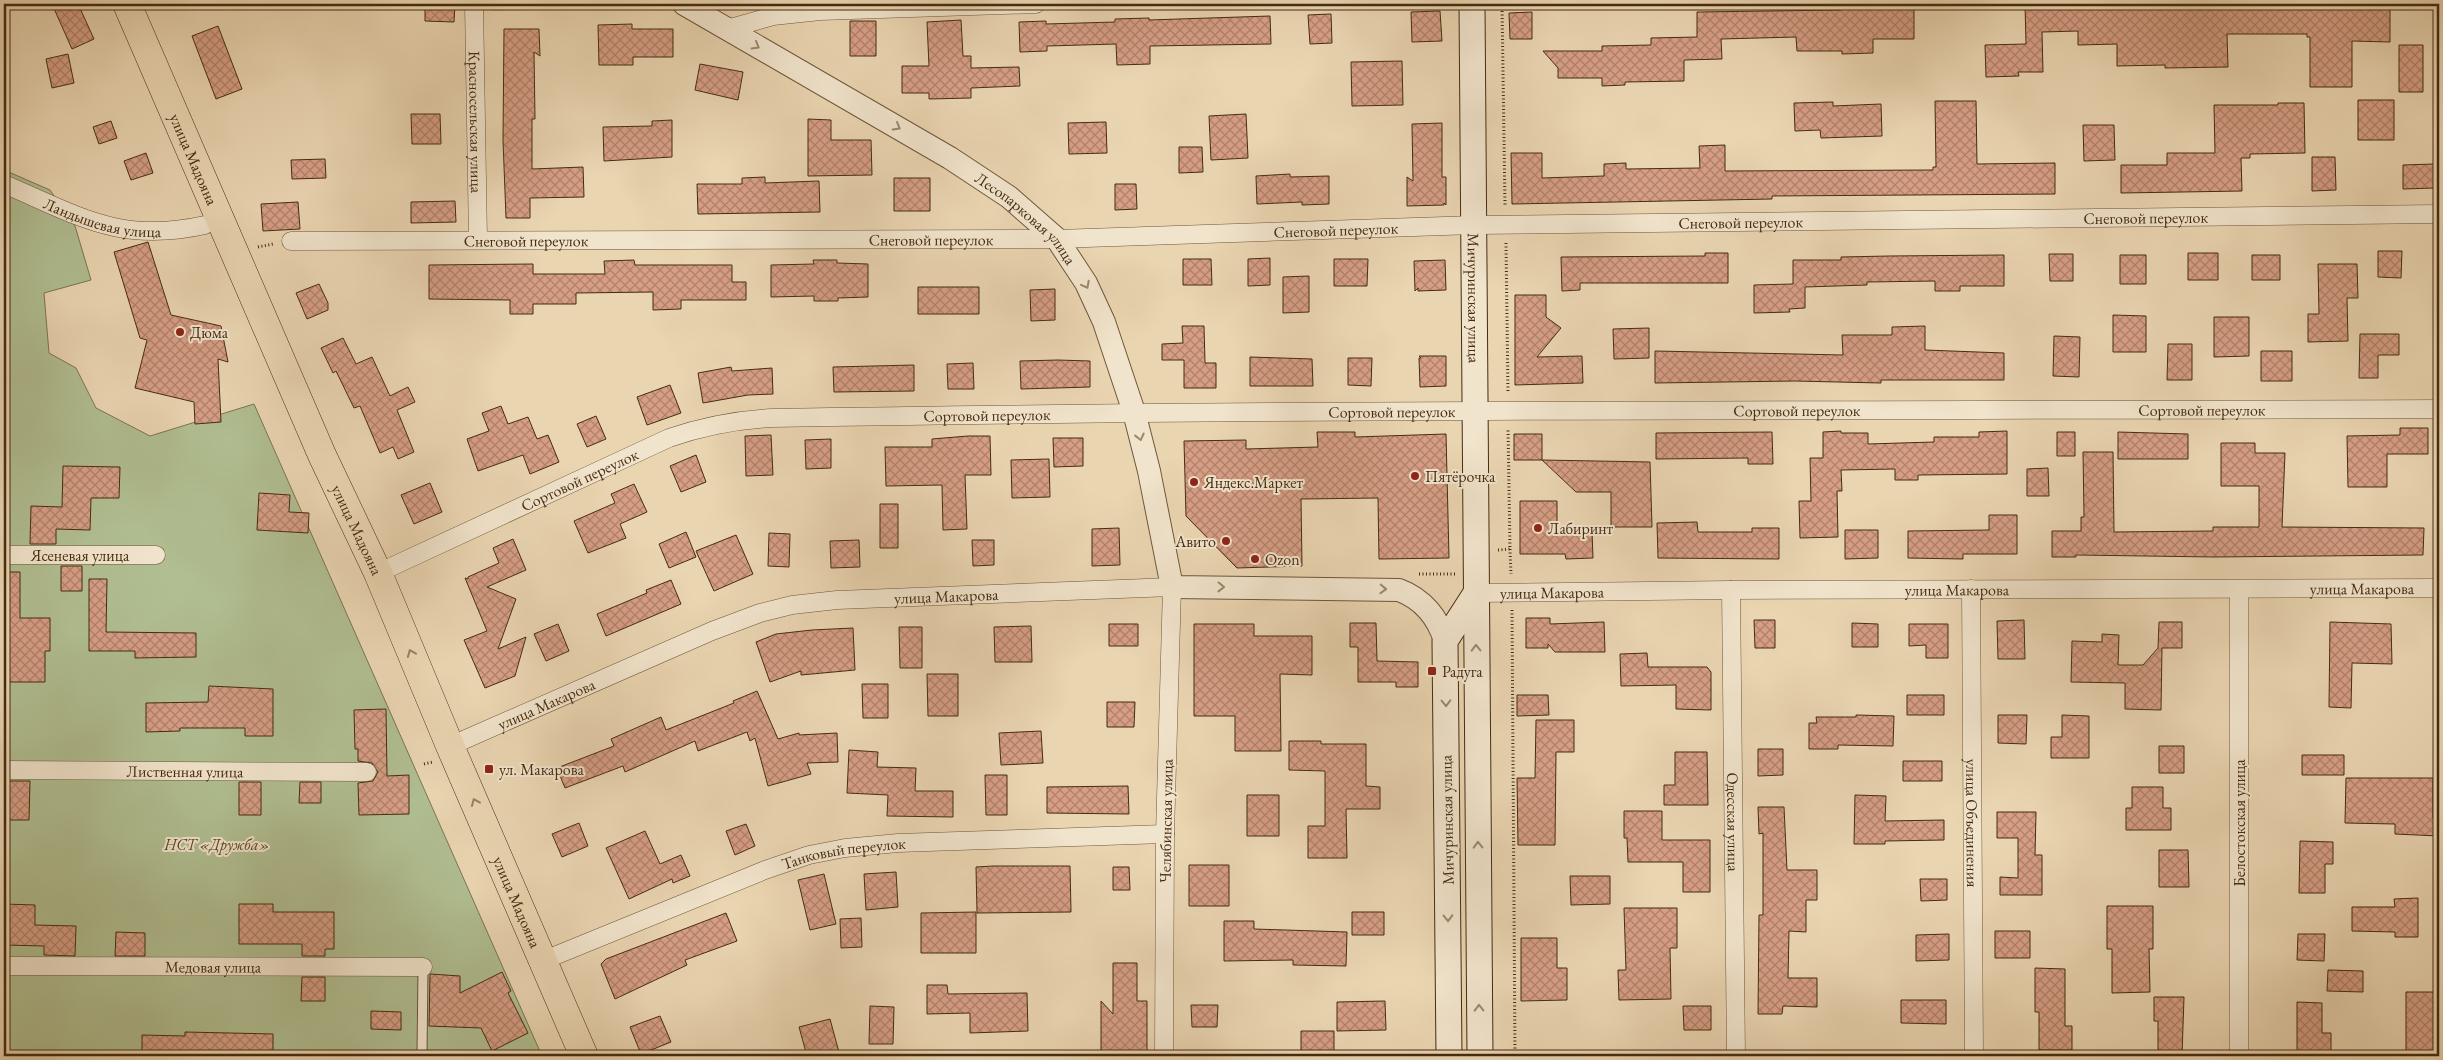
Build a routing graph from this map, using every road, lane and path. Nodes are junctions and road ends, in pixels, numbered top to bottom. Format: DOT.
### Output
graph roads {
  1 [pos="113,4"];
  2 [pos="127,4"];
  3 [pos="1036,4"];
  4 [pos="1472,4"];
  5 [pos="687,5"];
  6 [pos="474,6"];
  7 [pos="727,29"];
  8 [pos="4,184"];
  9 [pos="2439,214"];
  10 [pos="205,225"];
  11 [pos="1475,225"];
  12 [pos="1057,239"];
  13 [pos="478,240"];
  14 [pos="291,241"];
  15 [pos="234,252"];
  16 [pos="2439,409"];
  17 [pos="1134,412"];
  18 [pos="1477,413"];
  19 [pos="1510,550"];
  20 [pos="4,555"];
  21 [pos="156,555"];
  22 [pos="378,572"];
  23 [pos="1172,587"];
  24 [pos="2439,588"];
  25 [pos="1971,589"];
  26 [pos="2239,589"];
  27 [pos="1731,590"];
  28 [pos="1512,592"];
  29 [pos="1476,593"];
  30 [pos="1445,641"];
  31 [pos="450,746"];
  32 [pos="4,770"];
  33 [pos="367,772"];
  34 [pos="1165,834"];
  35 [pos="542,961"];
  36 [pos="4,966"];
  37 [pos="423,967"];
  38 [pos="422,1056"];
  39 [pos="567,1056"];
  40 [pos="584,1056"];
  41 [pos="1164,1056"];
  42 [pos="1449,1056"];
  43 [pos="1480,1056"];
  44 [pos="1515,1056"];
  45 [pos="1736,1056"];
  46 [pos="1974,1056"];
  47 [pos="2239,1056"];
  1 -- 10 [label="main road, улица Мадояна"];
  2 -- 15 [label="main road, улица Мадояна"];
  3 -- 7 [label="street"];
  4 -- 11 [label="main road, Мичуринская улица"];
  5 -- 6 [label="path"];
  5 -- 7 [label="street, Лесопарковая улица"];
  6 -- 13 [label="street, Красносельская улица"];
  7 -- 12 [label="street, Лесопарковая улица, one-way"];
  8 -- 10 [label="street, Ландышевая улица"];
  9 -- 11 [label="street, Снеговой переулок"];
  10 -- 39 [label="main road, улица Мадояна"];
  11 -- 12 [label="street, Снеговой переулок"];
  11 -- 18 [label="main road, Мичуринская улица"];
  12 -- 13 [label="street, Снеговой переулок"];
  12 -- 17 [label="street, Лесопарковая улица, one-way"];
  13 -- 14 [label="street, Снеговой переулок"];
  14 -- 15 [label="path"];
  15 -- 22 [label="main road, улица Мадояна"];
  16 -- 18 [label="street, Сортовой переулок"];
  17 -- 18 [label="street, Сортовой переулок"];
  17 -- 22 [label="street, Сортовой переулок"];
  17 -- 23 [label="street, Лесопарковая улица, one-way"];
  18 -- 29 [label="main road, Мичуринская улица"];
  19 -- 28 [label="path"];
  20 -- 21 [label="street, Ясеневая улица"];
  31 -- 22 [label="main road, улица Мадояна, one-way"];
  23 -- 30 [label="street, улица Макарова, one-way"];
  23 -- 31 [label="street, улица Макарова"];
  23 -- 34 [label="street, Челябинская улица"];
  24 -- 26 [label="street, улица Макарова"];
  25 -- 26 [label="street, улица Макарова"];
  25 -- 27 [label="street, улица Макарова"];
  25 -- 46 [label="street, улица Объединения"];
  26 -- 47 [label="street, Белостокская улица"];
  27 -- 28 [label="street, улица Макарова"];
  27 -- 45 [label="street, Одесская улица"];
  28 -- 29 [label="street, улица Макарова"];
  28 -- 44 [label="path"];
  29 -- 30 [label="main road"];
  43 -- 29 [label="main road, Мичуринская улица, one-way"];
  30 -- 42 [label="main road, Мичуринская улица, one-way"];
  35 -- 31 [label="main road, улица Мадояна, one-way"];
  32 -- 33 [label="street, Лиственная улица"];
  34 -- 35 [label="street, Танковый переулок"];
  34 -- 41 [label="street, Челябинская улица"];
  35 -- 40 [label="main road, улица Мадояна"];
  36 -- 37 [label="street, Медовая улица"];
  37 -- 38 [label="lane"];
}
